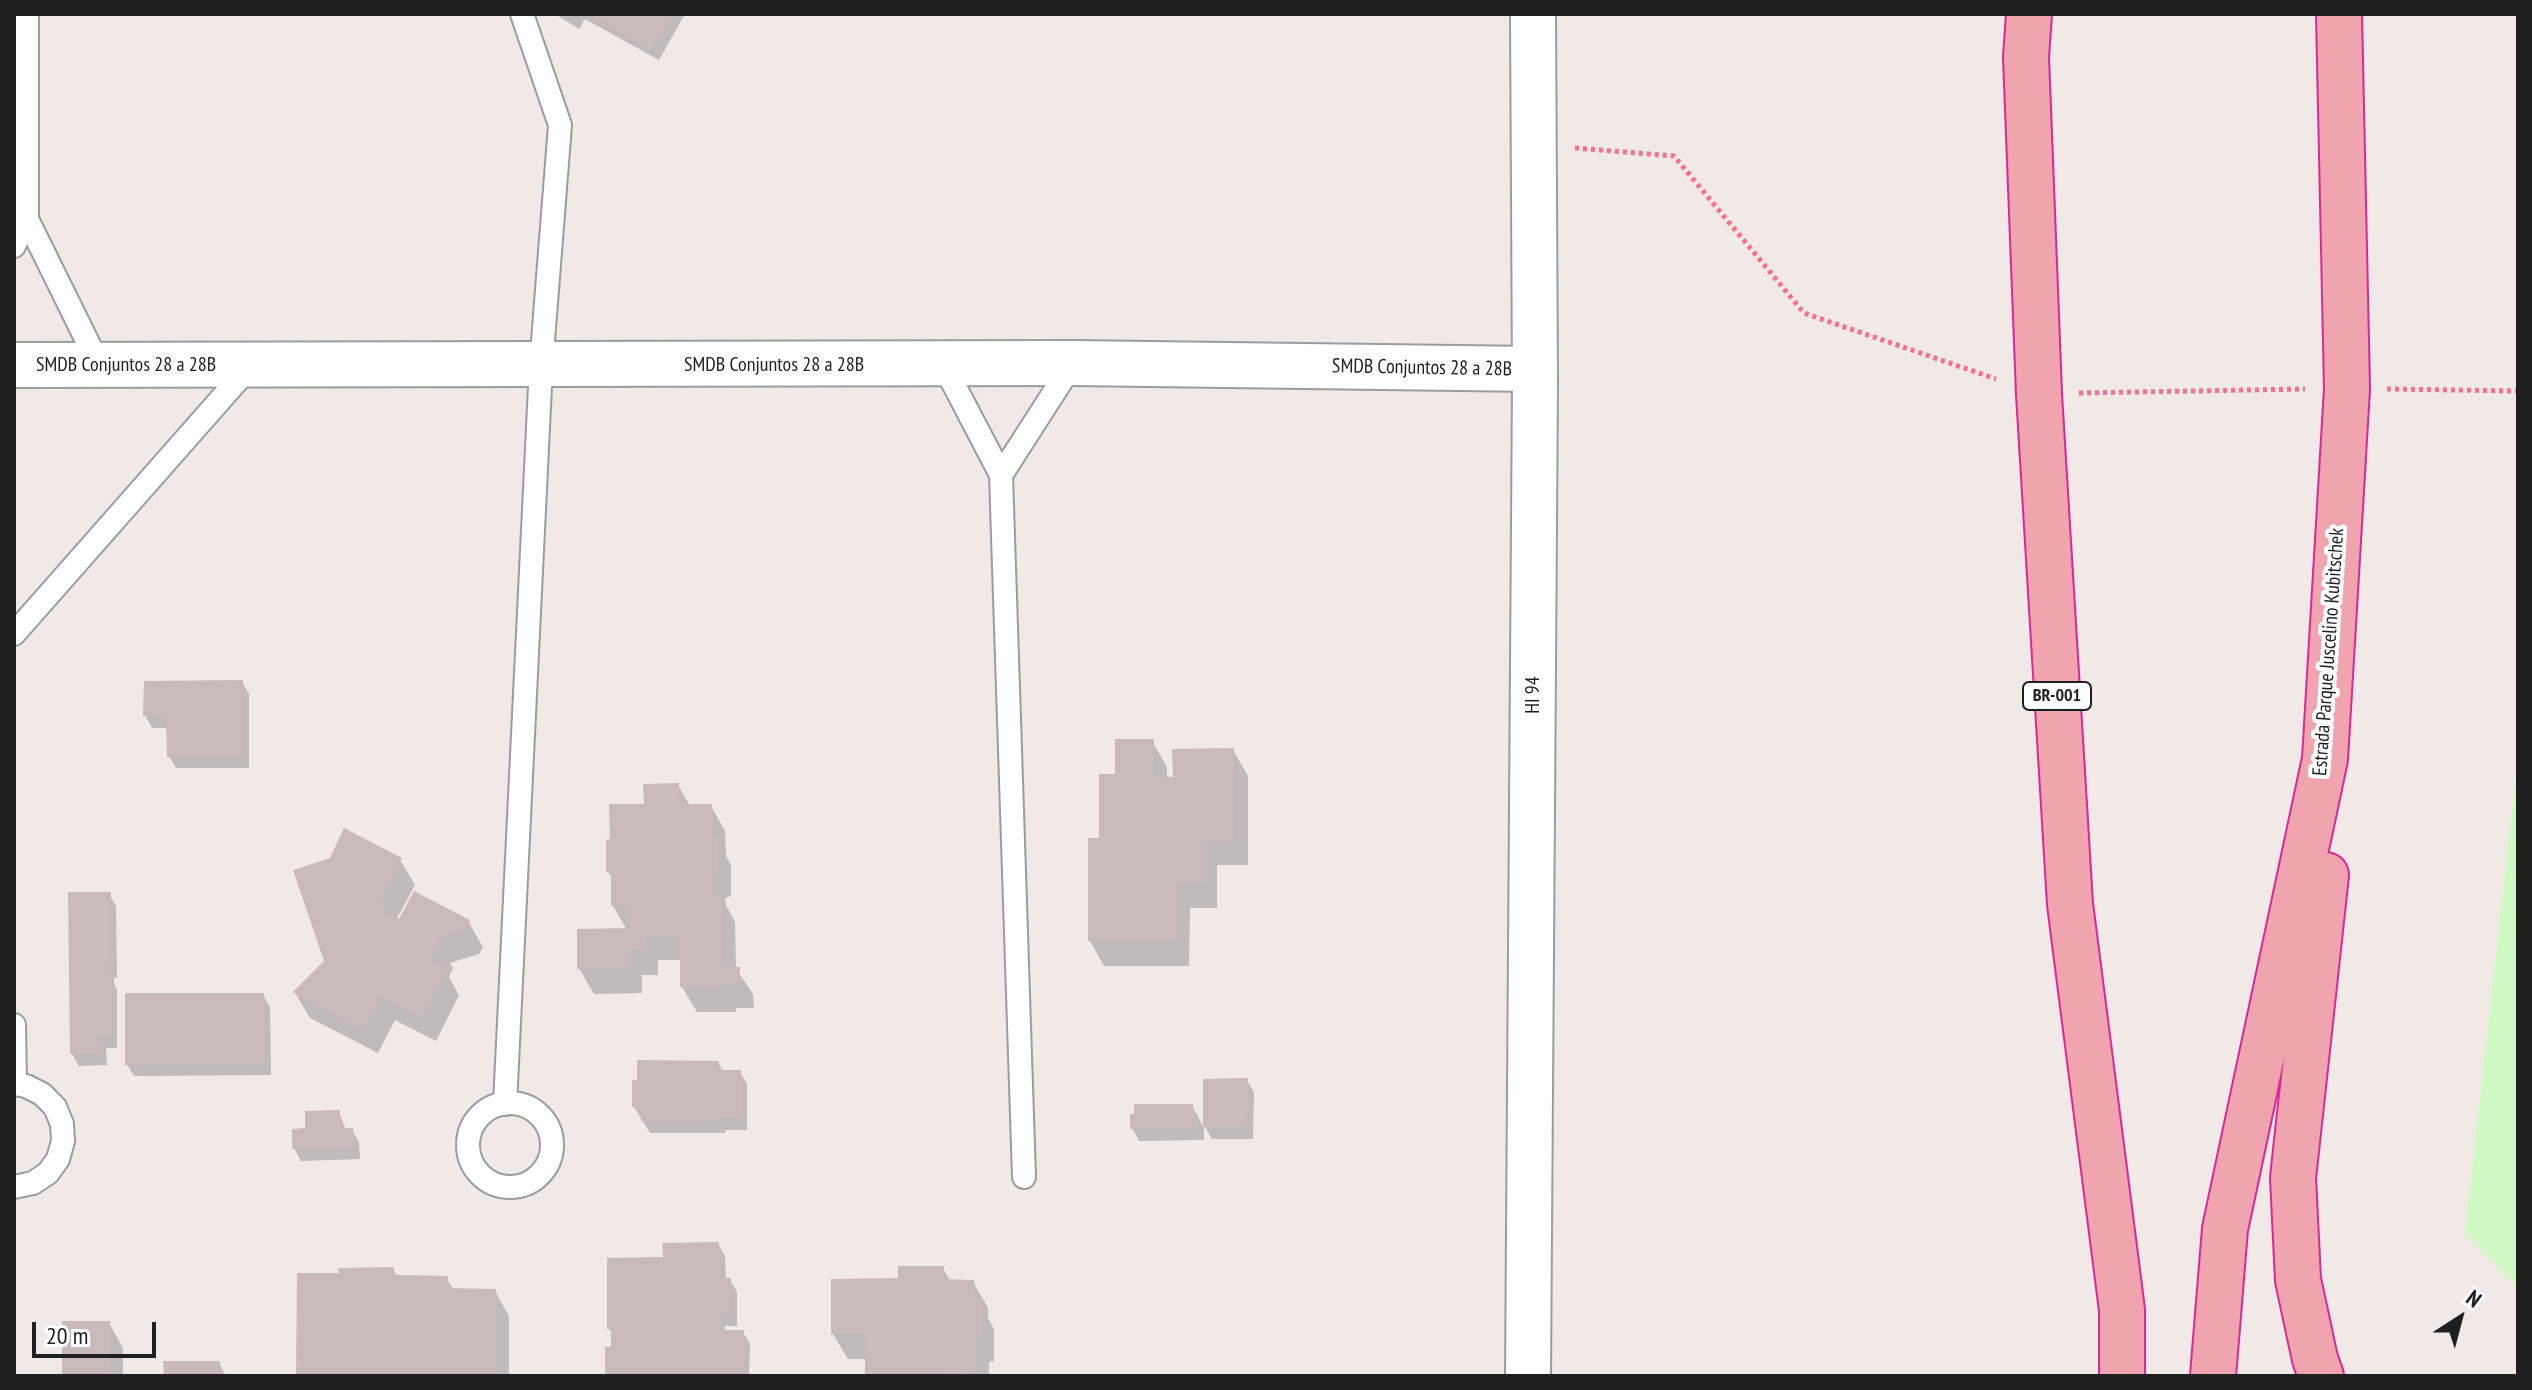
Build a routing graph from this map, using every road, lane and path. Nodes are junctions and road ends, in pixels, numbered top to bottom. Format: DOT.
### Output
graph roads {
  1 [pos="27,14"];
  2 [pos="522,14"];
  3 [pos="1533,14"];
  4 [pos="2029,14"];
  5 [pos="2339,14"];
  6 [pos="1533,145"];
  7 [pos="27,219"];
  8 [pos="14,246"];
  9 [pos="1073,363"];
  10 [pos="943,364"];
  11 [pos="14,365"];
  12 [pos="252,365"];
  13 [pos="541,366"];
  14 [pos="100,367"];
  15 [pos="1535,369"];
  16 [pos="2347,389"];
  17 [pos="2518,391"];
  18 [pos="2039,394"];
  19 [pos="1001,475"];
  20 [pos="14,634"];
  21 [pos="2325,759"];
  22 [pos="14,1025"];
  23 [pos="15,1084"];
  24 [pos="505,1104"];
  25 [pos="1024,1177"];
  26 [pos="14,1187"];
  27 [pos="1528,1376"];
  28 [pos="2122,1376"];
  29 [pos="2213,1376"];
  30 [pos="2321,1376"];
  1 -- 7 [label="lane"];
  2 -- 13 [label="lane"];
  3 -- 6 [label="street, HI 94"];
  4 -- 18 [label="highway, BR-001"];
  5 -- 16 [label="highway, Estrada Parque Juscelino Kubitschek"];
  6 -- 15 [label="street, HI 94"];
  6 -- 18 [label="path"];
  7 -- 8 [label="lane"];
  7 -- 14 [label="lane"];
  9 -- 10 [label="street, SMDB Conjuntos 28 a 28B"];
  9 -- 15 [label="street, SMDB Conjuntos 28 a 28B"];
  9 -- 19 [label="lane"];
  10 -- 13 [label="street, SMDB Conjuntos 28 a 28B"];
  10 -- 19 [label="lane"];
  11 -- 14 [label="street, SMDB Conjuntos 28 a 28B"];
  12 -- 13 [label="street, SMDB Conjuntos 28 a 28B"];
  12 -- 14 [label="street, SMDB Conjuntos 28 a 28B"];
  12 -- 20 [label="lane"];
  13 -- 24 [label="lane"];
  15 -- 27 [label="street, HI 94"];
  16 -- 17 [label="path"];
  16 -- 18 [label="path"];
  16 -- 21 [label="highway, Estrada Parque Juscelino Kubitschek"];
  18 -- 28 [label="highway, BR-001"];
  19 -- 25 [label="lane"];
  21 -- 29 [label="highway, Estrada Parque Juscelino Kubitschek"];
  21 -- 30 [label="highway"];
  22 -- 23 [label="lane"];
  23 -- 26 [label="lane"];
}
